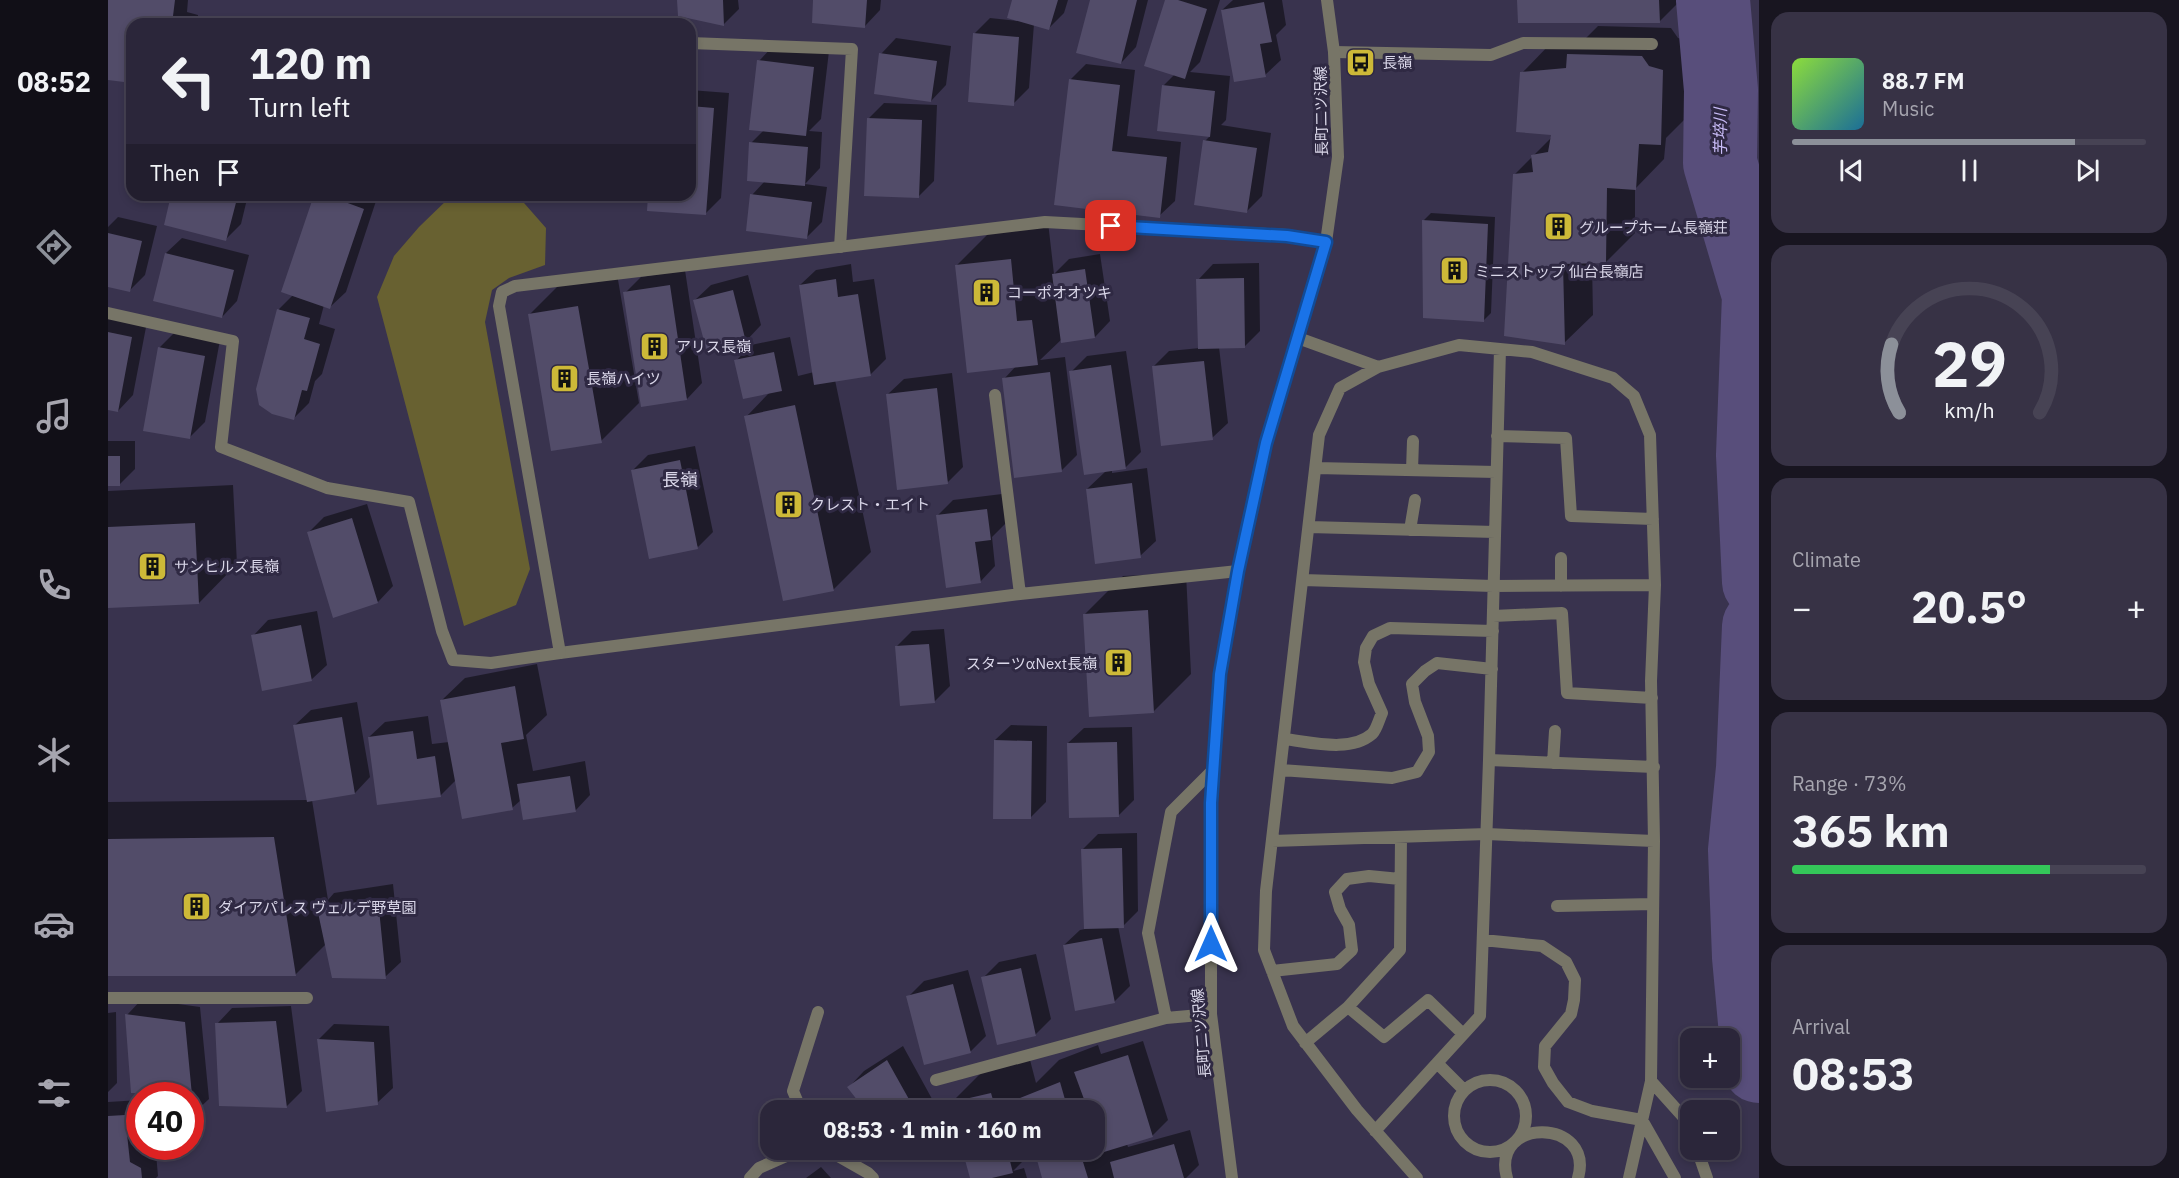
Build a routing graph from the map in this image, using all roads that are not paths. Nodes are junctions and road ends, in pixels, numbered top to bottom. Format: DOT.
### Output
graph roads {
  1 [pos="1328,0"];
  2 [pos="696,43"];
  3 [pos="1652,44"];
  4 [pos="1334,52"];
  5 [pos="1326,242"];
  6 [pos="840,247"];
  7 [pos="108,313"];
  8 [pos="1298,338"];
  9 [pos="1500,349"];
  10 [pos="1378,367"];
  11 [pos="995,395"];
  12 [pos="1497,436"];
  13 [pos="1413,441"];
  14 [pos="1316,468"];
  15 [pos="1412,470"];
  16 [pos="1496,472"];
  17 [pos="1415,500"];
  18 [pos="1653,519"];
  19 [pos="1308,527"];
  20 [pos="1410,530"];
  21 [pos="1495,532"];
  22 [pos="1561,558"];
  23 [pos="1238,571"];
  24 [pos="1303,580"];
  25 [pos="1655,585"];
  26 [pos="1493,586"];
  27 [pos="1562,586"];
  28 [pos="1020,594"];
  29 [pos="1493,616"];
  30 [pos="1492,631"];
  31 [pos="560,652"];
  32 [pos="1492,669"];
  33 [pos="1652,698"];
  34 [pos="1555,731"];
  35 [pos="1284,739"];
  36 [pos="1489,760"];
  37 [pos="1553,763"];
  38 [pos="1654,767"];
  39 [pos="1214,769"];
  40 [pos="1281,770"];
  41 [pos="1487,834"];
  42 [pos="1401,837"];
  43 [pos="1272,841"];
  44 [pos="1654,842"];
  45 [pos="1400,879"];
  46 [pos="1653,904"];
  47 [pos="1557,906"];
  48 [pos="1483,940"];
  49 [pos="1272,971"];
  50 [pos="108,998"];
  51 [pos="307,998"];
  52 [pos="1348,1007"];
  53 [pos="818,1012"];
  54 [pos="1211,1014"];
  55 [pos="1166,1018"];
  56 [pos="1463,1034"];
  57 [pos="1305,1043"];
  58 [pos="1437,1063"];
  59 [pos="936,1080"];
  60 [pos="1651,1081"];
  61 [pos="1464,1090"];
  62 [pos="796,1100"];
  63 [pos="1680,1113"];
  64 [pos="1642,1120"];
  65 [pos="1375,1131"];
  66 [pos="1516,1141"];
  67 [pos="777,1160"];
  68 [pos="845,1160"];
  69 [pos="1700,1160"];
  70 [pos="750,1178"];
  71 [pos="873,1178"];
  72 [pos="1232,1178"];
  73 [pos="1417,1178"];
  74 [pos="1507,1178"];
  75 [pos="1578,1178"];
  76 [pos="1629,1178"];
  77 [pos="1676,1178"];
  78 [pos="1707,1178"];
  1 -- 4 [label="street, 長町二ツ沢線"];
  2 -- 6 [label="street"];
  3 -- 4 [label="street"];
  4 -- 5 [label="street, 長町二ツ沢線"];
  5 -- 6 [label="street"];
  5 -- 8 [label="street, 長町二ツ沢線"];
  6 -- 31 [label="street"];
  7 -- 31 [label="street"];
  8 -- 10 [label="street"];
  8 -- 23 [label="street, 長町二ツ沢線"];
  9 -- 10 [label="street"];
  9 -- 12 [label="street"];
  9 -- 18 [label="street"];
  10 -- 14 [label="street"];
  11 -- 28 [label="street"];
  12 -- 16 [label="street"];
  12 -- 18 [label="street"];
  13 -- 15 [label="street"];
  14 -- 15 [label="street"];
  14 -- 19 [label="street"];
  15 -- 16 [label="street"];
  16 -- 21 [label="street"];
  17 -- 20 [label="street"];
  18 -- 25 [label="street"];
  19 -- 20 [label="street"];
  19 -- 24 [label="street"];
  20 -- 21 [label="street"];
  21 -- 26 [label="street"];
  22 -- 27 [label="street"];
  23 -- 28 [label="street"];
  23 -- 39 [label="street, 長町二ツ沢線"];
  24 -- 26 [label="street"];
  24 -- 35 [label="street"];
  25 -- 27 [label="street"];
  25 -- 33 [label="street"];
  26 -- 27 [label="street"];
  26 -- 29 [label="street"];
  28 -- 31 [label="street"];
  29 -- 30 [label="street"];
  29 -- 33 [label="street"];
  30 -- 32 [label="street"];
  30 -- 35 [label="street"];
  32 -- 36 [label="street"];
  32 -- 40 [label="street"];
  33 -- 38 [label="street"];
  34 -- 37 [label="street"];
  35 -- 40 [label="street"];
  36 -- 37 [label="street"];
  36 -- 41 [label="street"];
  37 -- 38 [label="street"];
  38 -- 44 [label="street"];
  39 -- 54 [label="street, 長町二ツ沢線"];
  39 -- 55 [label="street"];
  40 -- 43 [label="street"];
  41 -- 42 [label="street"];
  41 -- 44 [label="street"];
  41 -- 48 [label="street"];
  42 -- 43 [label="street"];
  42 -- 45 [label="street"];
  43 -- 49 [label="street"];
  44 -- 46 [label="street"];
  45 -- 49 [label="street"];
  45 -- 52 [label="street"];
  46 -- 47 [label="street"];
  46 -- 60 [label="street"];
  48 -- 56 [label="street"];
  48 -- 64 [label="street"];
  49 -- 57 [label="street"];
  50 -- 51 [label="street"];
  52 -- 56 [label="street"];
  52 -- 57 [label="street"];
  53 -- 62 [label="street"];
  54 -- 55 [label="street"];
  54 -- 72 [label="street, 長町二ツ沢線"];
  55 -- 59 [label="street"];
  56 -- 58 [label="street"];
  57 -- 65 [label="street"];
  58 -- 61 [label="street"];
  58 -- 65 [label="street"];
  60 -- 63 [label="street"];
  60 -- 64 [label="street"];
  61 -- 66 [label="street"];
  61 -- 66 [label="street"];
  64 -- 76 [label="street"];
  64 -- 77 [label="street"];
  65 -- 73 [label="street"];
  66 -- 74 [label="street"];
  66 -- 75 [label="street"];
  67 -- 70 [label="street"];
  68 -- 71 [label="street"];
  69 -- 78 [label="street"];
}
